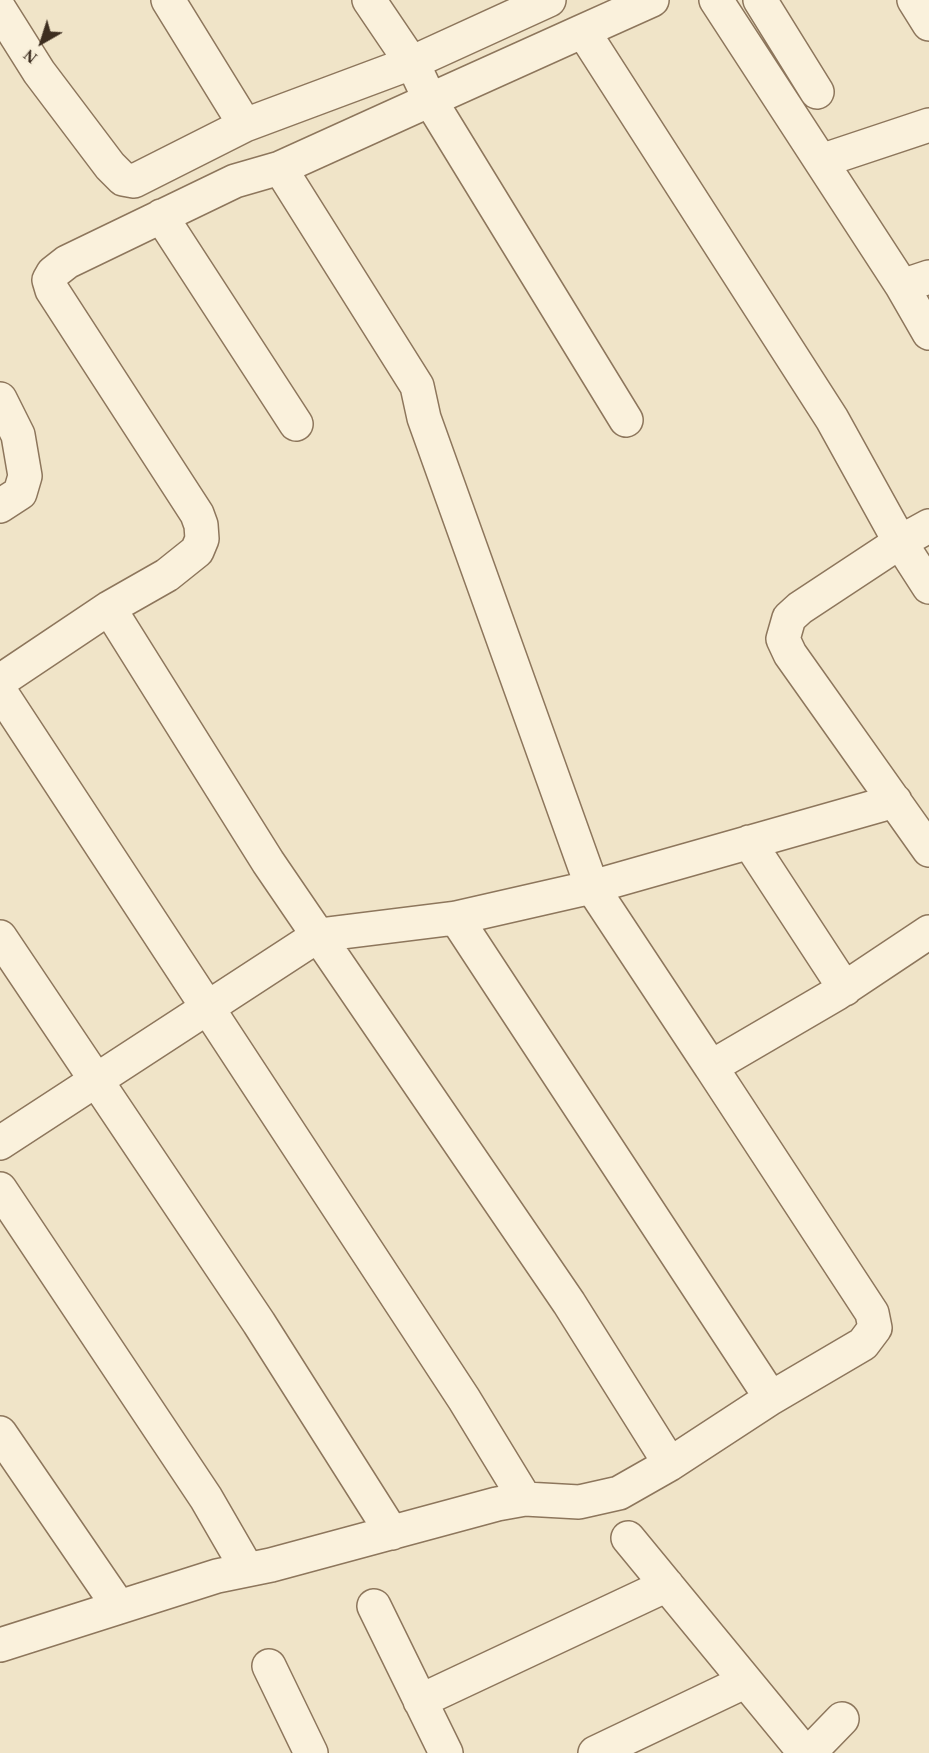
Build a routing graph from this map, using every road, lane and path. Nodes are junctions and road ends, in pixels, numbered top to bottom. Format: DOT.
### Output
graph roads {
  1 [pos="168,0"];
  2 [pos="369,0"];
  3 [pos="549,0"];
  4 [pos="652,0"];
  5 [pos="716,0"];
  6 [pos="760,0"];
  7 [pos="914,0"];
  8 [pos="0,10"];
  9 [pos="929,24"];
  10 [pos="583,31"];
  11 [pos="411,63"];
  12 [pos="817,92"];
  13 [pos="430,100"];
  14 [pos="245,125"];
  15 [pos="929,125"];
  16 [pos="821,161"];
  17 [pos="280,168"];
  18 [pos="161,216"];
  19 [pos="915,281"];
  20 [pos="929,333"];
  21 [pos="0,399"];
  22 [pos="626,420"];
  23 [pos="296,424"];
  24 [pos="0,506"];
  25 [pos="929,526"];
  26 [pos="900,542"];
  27 [pos="929,587"];
  28 [pos="109,608"];
  29 [pos="0,681"];
  30 [pos="0,691"];
  31 [pos="896,801"];
  32 [pos="749,842"];
  33 [pos="929,850"];
  34 [pos="592,887"];
  35 [pos="456,918"];
  36 [pos="929,932"];
  37 [pos="319,935"];
  38 [pos="0,937"];
  39 [pos="844,989"];
  40 [pos="206,1006"];
  41 [pos="711,1067"];
  42 [pos="96,1080"];
  43 [pos="0,1143"];
  44 [pos="0,1189"];
  45 [pos="771,1398"];
  46 [pos="0,1433"];
  47 [pos="670,1464"];
  48 [pos="525,1499"];
  49 [pos="392,1533"];
  50 [pos="628,1538"];
  51 [pos="247,1569"];
  52 [pos="667,1586"];
  53 [pos="374,1606"];
  54 [pos="119,1607"];
  55 [pos="0,1645"];
  56 [pos="269,1666"];
  57 [pos="744,1682"];
  58 [pos="420,1701"];
  59 [pos="842,1719"];
  60 [pos="311,1753"];
  61 [pos="446,1753"];
  62 [pos="595,1753"];
  63 [pos="807,1753"];
  1 -- 14 [label="street"];
  2 -- 11 [label="street"];
  3 -- 11 [label="street"];
  4 -- 10 [label="street"];
  5 -- 16 [label="street"];
  6 -- 12 [label="street"];
  7 -- 9 [label="street"];
  8 -- 14 [label="street"];
  10 -- 13 [label="street"];
  10 -- 26 [label="street"];
  11 -- 13 [label="street"];
  11 -- 14 [label="street"];
  13 -- 17 [label="street"];
  13 -- 22 [label="street"];
  15 -- 16 [label="street"];
  16 -- 19 [label="street"];
  17 -- 18 [label="street"];
  17 -- 34 [label="street"];
  18 -- 23 [label="street"];
  18 -- 28 [label="street"];
  19 -- 20 [label="street"];
  21 -- 24 [label="street"];
  25 -- 26 [label="street"];
  26 -- 27 [label="street"];
  26 -- 31 [label="street"];
  28 -- 29 [label="street"];
  28 -- 37 [label="street"];
  30 -- 40 [label="street"];
  31 -- 32 [label="street"];
  31 -- 33 [label="street"];
  32 -- 34 [label="street"];
  32 -- 39 [label="street"];
  34 -- 35 [label="street"];
  34 -- 41 [label="street"];
  35 -- 37 [label="street"];
  35 -- 45 [label="street"];
  36 -- 39 [label="street"];
  37 -- 40 [label="street"];
  37 -- 47 [label="street"];
  38 -- 42 [label="street"];
  39 -- 41 [label="street"];
  40 -- 42 [label="street"];
  40 -- 48 [label="street"];
  41 -- 45 [label="street"];
  42 -- 43 [label="street"];
  42 -- 49 [label="street"];
  44 -- 51 [label="street"];
  45 -- 47 [label="street"];
  46 -- 54 [label="street"];
  47 -- 48 [label="street"];
  48 -- 49 [label="street"];
  49 -- 51 [label="street"];
  50 -- 52 [label="street"];
  51 -- 54 [label="street"];
  52 -- 57 [label="street"];
  52 -- 58 [label="street"];
  53 -- 58 [label="street"];
  54 -- 55 [label="street"];
  56 -- 60 [label="street"];
  57 -- 62 [label="street"];
  57 -- 63 [label="street"];
  58 -- 61 [label="street"];
  59 -- 63 [label="street"];
}
